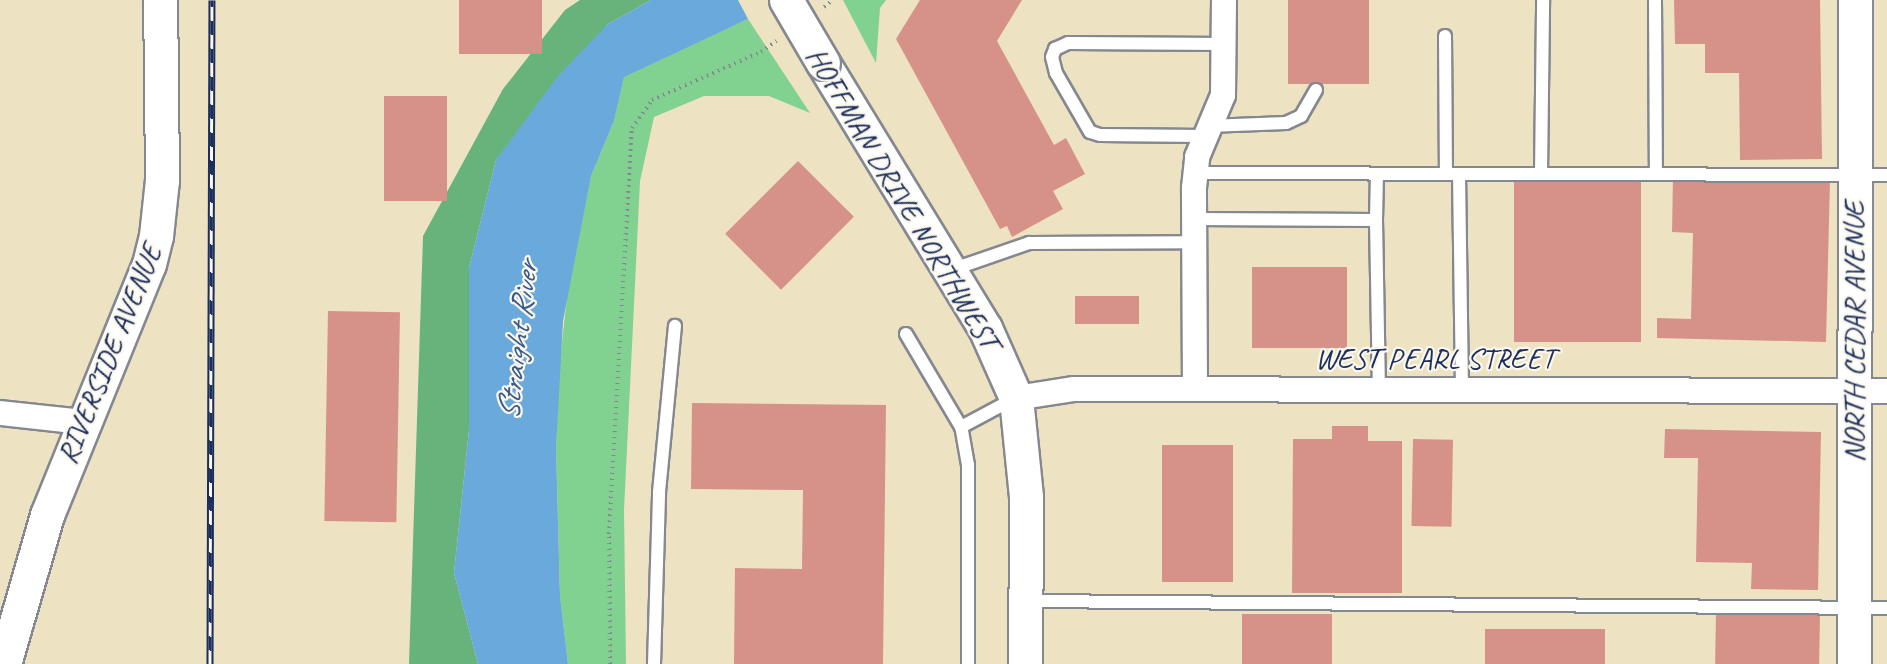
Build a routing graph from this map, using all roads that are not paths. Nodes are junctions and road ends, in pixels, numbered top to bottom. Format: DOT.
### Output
graph roads {
  1 [pos="160,0"];
  2 [pos="786,0"];
  3 [pos="1224,0"];
  4 [pos="1543,0"];
  5 [pos="1655,0"];
  6 [pos="1855,0"];
  7 [pos="1445,36"];
  8 [pos="1224,44"];
  9 [pos="1316,90"];
  10 [pos="1206,131"];
  11 [pos="1196,173"];
  12 [pos="1377,174"];
  13 [pos="1446,174"];
  14 [pos="1459,174"];
  15 [pos="1541,174"];
  16 [pos="1656,174"];
  17 [pos="1855,175"];
  18 [pos="1887,175"];
  19 [pos="1376,220"];
  20 [pos="1194,230"];
  21 [pos="950,271"];
  22 [pos="675,326"];
  23 [pos="906,334"];
  24 [pos="1195,388"];
  25 [pos="1379,389"];
  26 [pos="1462,390"];
  27 [pos="1854,391"];
  28 [pos="1887,391"];
  29 [pos="1016,398"];
  30 [pos="0,413"];
  31 [pos="82,422"];
  32 [pos="961,427"];
  33 [pos="1026,601"];
  34 [pos="1854,607"];
  35 [pos="1887,608"];
  36 [pos="4,664"];
  37 [pos="654,664"];
  38 [pos="968,664"];
  39 [pos="1025,664"];
  40 [pos="1854,664"];
  1 -- 31 [label="street, RIVERSIDE AVENUE"];
  2 -- 21 [label="street, HOFFMAN DRIVE NORTHWEST, bridge"];
  3 -- 8 [label="street"];
  4 -- 15 [label="lane"];
  5 -- 16 [label="lane"];
  6 -- 17 [label="street, NORTH CEDAR AVENUE"];
  7 -- 13 [label="lane"];
  8 -- 10 [label="street"];
  8 -- 10 [label="lane"];
  9 -- 10 [label="lane"];
  10 -- 11 [label="street"];
  11 -- 12 [label="lane"];
  11 -- 20 [label="street"];
  12 -- 13 [label="lane"];
  12 -- 19 [label="lane"];
  13 -- 14 [label="lane"];
  14 -- 15 [label="lane"];
  14 -- 26 [label="lane"];
  15 -- 16 [label="lane"];
  16 -- 17 [label="lane"];
  17 -- 18 [label="lane"];
  17 -- 27 [label="street, NORTH CEDAR AVENUE"];
  19 -- 20 [label="lane"];
  19 -- 25 [label="lane"];
  20 -- 21 [label="lane"];
  20 -- 24 [label="street"];
  21 -- 29 [label="street, HOFFMAN DRIVE NORTHWEST"];
  22 -- 37 [label="lane"];
  23 -- 32 [label="lane"];
  24 -- 25 [label="street, WEST PEARL STREET"];
  24 -- 29 [label="street, WEST PEARL STREET"];
  25 -- 26 [label="street, WEST PEARL STREET"];
  26 -- 27 [label="street, WEST PEARL STREET"];
  27 -- 28 [label="street, WEST PEARL STREET"];
  27 -- 34 [label="street, NORTH CEDAR AVENUE"];
  29 -- 32 [label="lane"];
  29 -- 33 [label="street, HOFFMAN DRIVE NORTHWEST"];
  30 -- 31 [label="street"];
  31 -- 36 [label="street, RIVERSIDE AVENUE"];
  32 -- 38 [label="lane"];
  33 -- 34 [label="lane"];
  33 -- 39 [label="street, HOFFMAN DRIVE NORTHWEST"];
  34 -- 35 [label="lane"];
  34 -- 40 [label="street, NORTH CEDAR AVENUE"];
}
